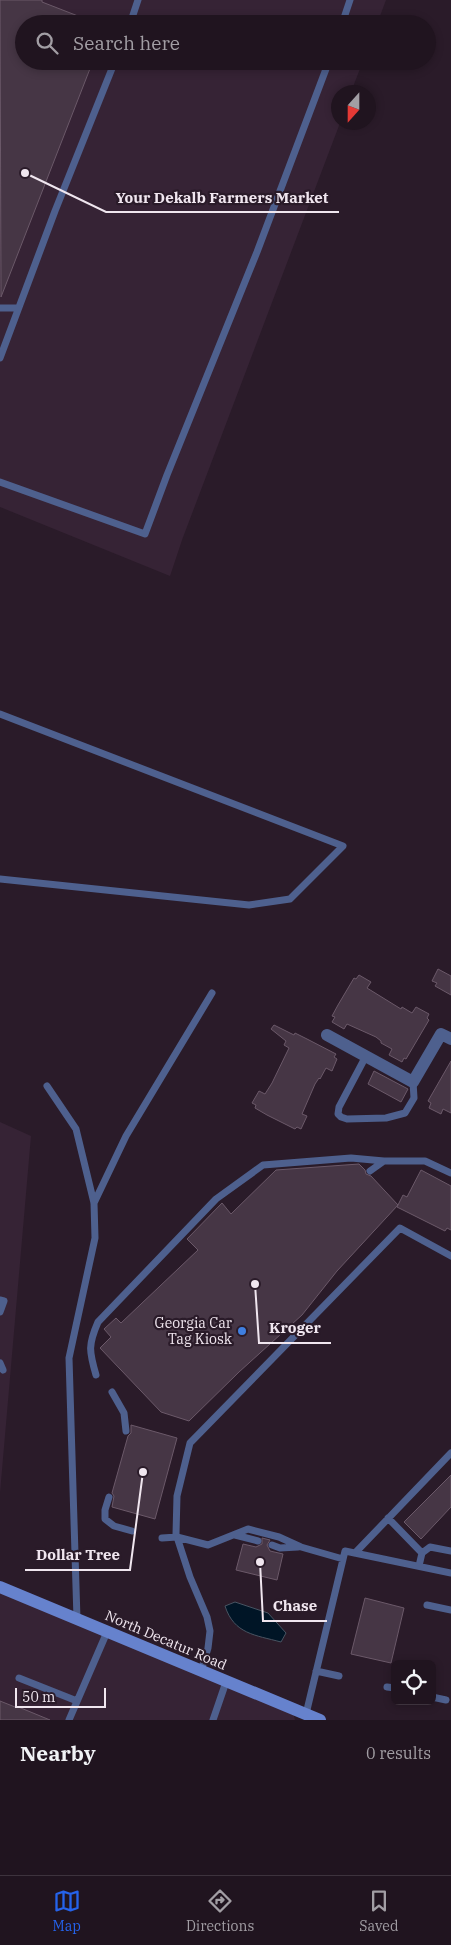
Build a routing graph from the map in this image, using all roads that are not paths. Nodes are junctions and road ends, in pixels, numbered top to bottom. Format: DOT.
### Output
graph roads {
  1 [pos="138,0"];
  2 [pos="350,0"];
  3 [pos="133,15"];
  4 [pos="345,15"];
  5 [pos="111,70"];
  6 [pos="326,70"];
  7 [pos="0,308"];
  8 [pos="18,308"];
  9 [pos="0,358"];
  10 [pos="0,482"];
  11 [pos="0,714"];
  12 [pos="0,879"];
  13 [pos="212,993"];
  14 [pos="327,1035"];
  15 [pos="451,1039"];
  16 [pos="366,1056"];
  17 [pos="413,1082"];
  18 [pos="46,1086"];
  19 [pos="384,1161"];
  20 [pos="370,1171"];
  21 [pos="451,1173"];
  22 [pos="94,1204"];
  23 [pos="451,1256"];
  24 [pos="0,1300"];
  25 [pos="0,1312"];
  26 [pos="96,1375"];
  27 [pos="112,1392"];
  28 [pos="126,1431"];
  29 [pos="450,1457"];
  30 [pos="109,1497"];
  31 [pos="388,1518"];
  32 [pos="132,1531"];
  33 [pos="235,1535"];
  34 [pos="177,1537"];
  35 [pos="162,1538"];
  36 [pos="258,1541"];
  37 [pos="272,1545"];
  38 [pos="301,1547"];
  39 [pos="451,1551"];
  40 [pos="355,1553"];
  41 [pos="422,1553"];
  42 [pos="343,1559"];
  43 [pos="419,1566"];
  44 [pos="451,1573"];
  45 [pos="0,1587"];
  46 [pos="427,1605"];
  47 [pos="451,1610"];
  48 [pos="78,1619"];
  49 [pos="107,1632"];
  50 [pos="201,1671"];
  51 [pos="316,1671"];
  52 [pos="339,1676"];
  53 [pos="20,1678"];
  54 [pos="226,1682"];
  55 [pos="436,1698"];
  56 [pos="446,1700"];
  57 [pos="77,1701"];
  58 [pos="306,1714"];
  59 [pos="69,1720"];
  60 [pos="213,1720"];
  61 [pos="320,1720"];
  1 -- 3 [label="lane"];
  2 -- 4 [label="lane"];
  5 -- 8 [label="lane"];
  6 -- 10 [label="lane"];
  7 -- 8 [label="lane"];
  8 -- 9 [label="lane"];
  11 -- 12 [label="lane"];
  13 -- 22 [label="lane"];
  14 -- 16 [label="street"];
  15 -- 17 [label="street"];
  16 -- 17 [label="street"];
  16 -- 17 [label="lane"];
  18 -- 22 [label="lane"];
  19 -- 20 [label="lane"];
  19 -- 21 [label="lane"];
  19 -- 26 [label="lane"];
  22 -- 48 [label="lane"];
  23 -- 34 [label="lane"];
  24 -- 25 [label="lane"];
  27 -- 28 [label="lane"];
  29 -- 31 [label="lane"];
  30 -- 32 [label="lane"];
  31 -- 40 [label="lane"];
  31 -- 41 [label="lane"];
  33 -- 34 [label="lane"];
  33 -- 36 [label="lane"];
  33 -- 38 [label="lane"];
  34 -- 35 [label="lane"];
  34 -- 50 [label="lane"];
  37 -- 38 [label="lane"];
  38 -- 42 [label="lane"];
  39 -- 41 [label="lane"];
  40 -- 42 [label="lane"];
  40 -- 43 [label="lane"];
  41 -- 43 [label="lane"];
  42 -- 51 [label="lane"];
  43 -- 44 [label="lane"];
  45 -- 48 [label="main road, North Decatur Road"];
  46 -- 47 [label="lane"];
  48 -- 49 [label="main road, North Decatur Road"];
  49 -- 50 [label="main road, North Decatur Road"];
  49 -- 57 [label="lane"];
  50 -- 54 [label="main road, North Decatur Road"];
  51 -- 52 [label="lane"];
  51 -- 58 [label="lane"];
  53 -- 57 [label="lane"];
  54 -- 58 [label="main road, North Decatur Road"];
  54 -- 60 [label="lane"];
  55 -- 56 [label="lane"];
  57 -- 59 [label="lane"];
  58 -- 61 [label="main road, North Decatur Road"];
}
